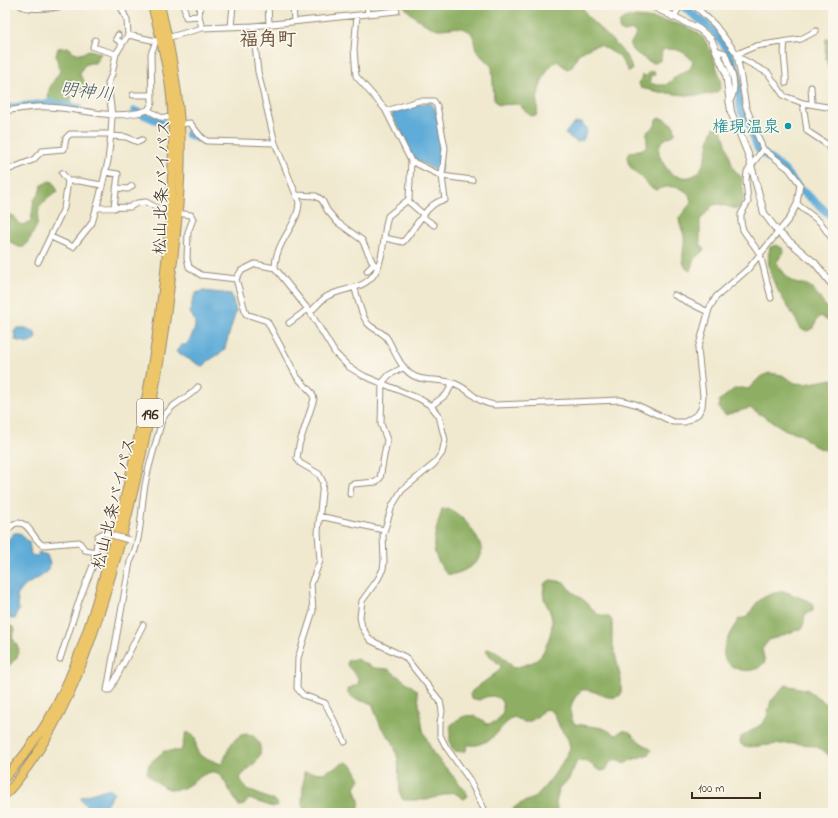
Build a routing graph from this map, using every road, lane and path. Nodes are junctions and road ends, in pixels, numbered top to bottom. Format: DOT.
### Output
graph roads {
  1 [pos="20,5"];
  2 [pos="68,5"];
  3 [pos="120,5"];
  4 [pos="152,5"];
  5 [pos="160,5"];
  6 [pos="184,5"];
  7 [pos="200,5"];
  8 [pos="233,5"];
  9 [pos="268,5"];
  10 [pos="293,5"];
  11 [pos="368,5"];
  12 [pos="650,5"];
  13 [pos="694,5"];
  14 [pos="36,6"];
  15 [pos="680,6"];
  16 [pos="53,7"];
  17 [pos="397,11"];
  18 [pos="368,14"];
  19 [pos="200,16"];
  20 [pos="357,16"];
  21 [pos="673,18"];
  22 [pos="294,21"];
  23 [pos="270,24"];
  24 [pos="253,26"];
  25 [pos="231,27"];
  26 [pos="202,28"];
  27 [pos="816,31"];
  28 [pos="118,35"];
  29 [pos="128,35"];
  30 [pos="95,40"];
  31 [pos="162,40"];
  32 [pos="785,42"];
  33 [pos="122,44"];
  34 [pos="716,50"];
  35 [pos="116,54"];
  36 [pos="737,55"];
  37 [pos="737,78"];
  38 [pos="786,83"];
  39 [pos="811,87"];
  40 [pos="133,95"];
  41 [pos="152,95"];
  42 [pos="729,102"];
  43 [pos="803,103"];
  44 [pos="812,103"];
  45 [pos="833,108"];
  46 [pos="5,111"];
  47 [pos="386,111"];
  48 [pos="144,112"];
  49 [pos="112,116"];
  50 [pos="172,118"];
  51 [pos="180,124"];
  52 [pos="111,135"];
  53 [pos="142,140"];
  54 [pos="275,143"];
  55 [pos="761,151"];
  56 [pos="833,152"];
  57 [pos="410,161"];
  58 [pos="751,164"];
  59 [pos="5,171"];
  60 [pos="105,172"];
  61 [pos="62,173"];
  62 [pos="442,176"];
  63 [pos="472,180"];
  64 [pos="68,182"];
  65 [pos="102,185"];
  66 [pos="132,186"];
  67 [pos="116,188"];
  68 [pos="297,194"];
  69 [pos="408,201"];
  70 [pos="797,204"];
  71 [pos="96,208"];
  72 [pos="114,208"];
  73 [pos="174,211"];
  74 [pos="423,216"];
  75 [pos="434,225"];
  76 [pos="778,232"];
  77 [pos="51,237"];
  78 [pos="385,238"];
  79 [pos="833,240"];
  80 [pos="760,254"];
  81 [pos="38,262"];
  82 [pos="376,265"];
  83 [pos="275,268"];
  84 [pos="367,271"];
  85 [pos="236,279"];
  86 [pos="833,286"];
  87 [pos="355,288"];
  88 [pos="674,295"];
  89 [pos="771,298"];
  90 [pos="309,310"];
  91 [pos="708,312"];
  92 [pos="289,323"];
  93 [pos="404,367"];
  94 [pos="382,383"];
  95 [pos="452,383"];
  96 [pos="198,387"];
  97 [pos="431,406"];
  98 [pos="134,475"];
  99 [pos="146,478"];
  100 [pos="350,494"];
  101 [pos="319,516"];
  102 [pos="384,530"];
  103 [pos="5,533"];
  104 [pos="137,542"];
  105 [pos="96,552"];
  106 [pos="143,625"];
  107 [pos="60,659"];
  108 [pos="346,742"];
  109 [pos="5,778"];
  110 [pos="5,795"];
  111 [pos="486,813"];
  1 -- 14 [label="street"];
  2 -- 16 [label="street"];
  3 -- 29 [label="street"];
  4 -- 31 [label="highway, 松山北条バイパス / 196"];
  5 -- 31 [label="highway, 松山北条バイパス / 196"];
  6 -- 19 [label="street"];
  7 -- 19 [label="street"];
  8 -- 25 [label="street"];
  9 -- 23 [label="street"];
  10 -- 22 [label="street"];
  11 -- 18 [label="street"];
  12 -- 21 [label="street"];
  13 -- 36 [label="street"];
  14 -- 16 [label="street"];
  15 -- 21 [label="street"];
  17 -- 18 [label="street"];
  18 -- 20 [label="street"];
  19 -- 26 [label="street"];
  20 -- 22 [label="street"];
  20 -- 47 [label="street"];
  21 -- 34 [label="street"];
  22 -- 23 [label="street"];
  23 -- 24 [label="street"];
  24 -- 25 [label="street"];
  24 -- 54 [label="street"];
  25 -- 26 [label="street"];
  26 -- 31 [label="street"];
  27 -- 32 [label="street"];
  28 -- 33 [label="street"];
  29 -- 31 [label="street"];
  29 -- 33 [label="street"];
  30 -- 35 [label="street"];
  31 -- 41 [label="street"];
  31 -- 50 [label="highway, 松山北条バイパス / 196"];
  31 -- 51 [label="highway, 松山北条バイパス / 196"];
  32 -- 36 [label="street"];
  32 -- 38 [label="street"];
  33 -- 35 [label="street"];
  34 -- 37 [label="street"];
  34 -- 42 [label="street"];
  35 -- 49 [label="street"];
  36 -- 37 [label="street"];
  36 -- 43 [label="street"];
  37 -- 42 [label="street"];
  37 -- 55 [label="street"];
  39 -- 44 [label="street"];
  40 -- 41 [label="street"];
  41 -- 48 [label="street"];
  42 -- 58 [label="street"];
  43 -- 44 [label="street"];
  43 -- 56 [label="street"];
  44 -- 45 [label="street"];
  46 -- 49 [label="street"];
  47 -- 57 [label="street"];
  47 -- 62 [label="street"];
  48 -- 49 [label="street"];
  48 -- 50 [label="street"];
  49 -- 52 [label="street"];
  50 -- 73 [label="highway, 松山北条バイパス / 196"];
  51 -- 54 [label="street"];
  51 -- 73 [label="highway, 松山北条バイパス / 196"];
  52 -- 53 [label="street"];
  52 -- 59 [label="street"];
  52 -- 60 [label="street"];
  54 -- 68 [label="street"];
  55 -- 58 [label="street"];
  55 -- 70 [label="street"];
  57 -- 62 [label="street"];
  57 -- 69 [label="street"];
  58 -- 76 [label="street"];
  58 -- 80 [label="street"];
  60 -- 65 [label="street"];
  60 -- 67 [label="street"];
  61 -- 64 [label="street"];
  62 -- 63 [label="street"];
  62 -- 74 [label="street"];
  64 -- 65 [label="street"];
  64 -- 77 [label="street"];
  65 -- 71 [label="street"];
  66 -- 67 [label="street"];
  67 -- 72 [label="street"];
  68 -- 82 [label="street"];
  68 -- 83 [label="street"];
  69 -- 74 [label="street"];
  69 -- 78 [label="street"];
  70 -- 76 [label="street"];
  70 -- 79 [label="street"];
  71 -- 72 [label="street"];
  71 -- 77 [label="street"];
  72 -- 73 [label="street"];
  73 -- 85 [label="street"];
  73 -- 98 [label="highway, 松山北条バイパス / 196"];
  74 -- 75 [label="street"];
  74 -- 78 [label="street"];
  76 -- 80 [label="street"];
  76 -- 86 [label="street"];
  77 -- 81 [label="street"];
  78 -- 82 [label="street"];
  80 -- 89 [label="street"];
  80 -- 91 [label="street"];
  82 -- 84 [label="street"];
  82 -- 87 [label="street"];
  83 -- 85 [label="street"];
  83 -- 90 [label="street"];
  85 -- 101 [label="street"];
  87 -- 90 [label="street"];
  87 -- 93 [label="street"];
  88 -- 91 [label="street"];
  90 -- 92 [label="street"];
  90 -- 94 [label="street"];
  91 -- 95 [label="street"];
  93 -- 94 [label="street"];
  93 -- 95 [label="street"];
  94 -- 97 [label="street"];
  94 -- 100 [label="street"];
  95 -- 97 [label="street"];
  96 -- 99 [label="street"];
  97 -- 102 [label="street"];
  98 -- 99 [label="street"];
  98 -- 109 [label="highway, 松山北条バイパス / 196"];
  98 -- 110 [label="highway, 松山北条バイパス / 196"];
  99 -- 104 [label="street"];
  101 -- 102 [label="street"];
  101 -- 108 [label="street"];
  102 -- 111 [label="street"];
  103 -- 105 [label="street"];
  104 -- 105 [label="street, bridge"];
  104 -- 106 [label="street"];
  105 -- 107 [label="street"];
}
